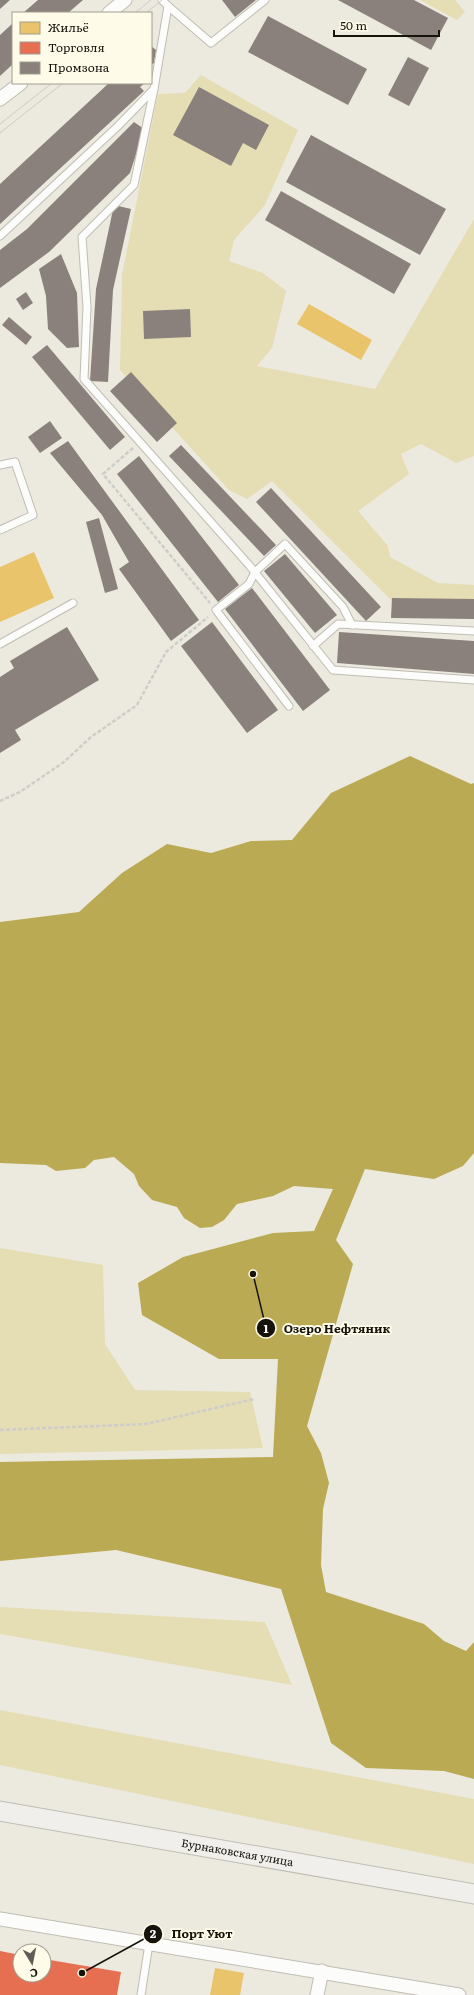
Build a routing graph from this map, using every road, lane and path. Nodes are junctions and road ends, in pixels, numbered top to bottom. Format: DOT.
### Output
graph roads {
  1 [pos="125,0"];
  2 [pos="162,0"];
  3 [pos="265,0"];
  4 [pos="168,6"];
  5 [pos="110,12"];
  6 [pos="20,84"];
  7 [pos="154,89"];
  8 [pos="0,100"];
  9 [pos="0,236"];
  10 [pos="139,442"];
  11 [pos="0,465"];
  12 [pos="0,530"];
  13 [pos="255,572"];
  14 [pos="73,603"];
  15 [pos="216,610"];
  16 [pos="352,625"];
  17 [pos="474,631"];
  18 [pos="0,644"];
  19 [pos="313,646"];
  20 [pos="474,680"];
  21 [pos="289,706"];
  22 [pos="0,801"];
  23 [pos="254,1399"];
  24 [pos="0,1430"];
  25 [pos="0,1811"];
  26 [pos="474,1894"];
  27 [pos="0,1919"];
  28 [pos="149,1944"];
  29 [pos="322,1971"];
  30 [pos="141,1995"];
  31 [pos="317,1995"];
  32 [pos="459,1995"];
  1 -- 5 [label="street"];
  2 -- 4 [label="lane"];
  3 -- 4 [label="lane"];
  4 -- 7 [label="lane"];
  6 -- 8 [label="street"];
  7 -- 9 [label="lane"];
  7 -- 10 [label="lane"];
  10 -- 13 [label="lane"];
  10 -- 15 [label="path"];
  11 -- 12 [label="lane"];
  13 -- 15 [label="lane"];
  13 -- 16 [label="lane"];
  13 -- 19 [label="lane"];
  14 -- 18 [label="lane"];
  15 -- 21 [label="lane"];
  15 -- 22 [label="path"];
  16 -- 17 [label="lane"];
  16 -- 19 [label="lane"];
  19 -- 20 [label="lane"];
  23 -- 24 [label="path"];
  25 -- 26 [label="main road, Бурнаковская улица"];
  27 -- 28 [label="street"];
  28 -- 29 [label="street"];
  28 -- 30 [label="lane"];
  29 -- 31 [label="street"];
  29 -- 32 [label="street"];
}
